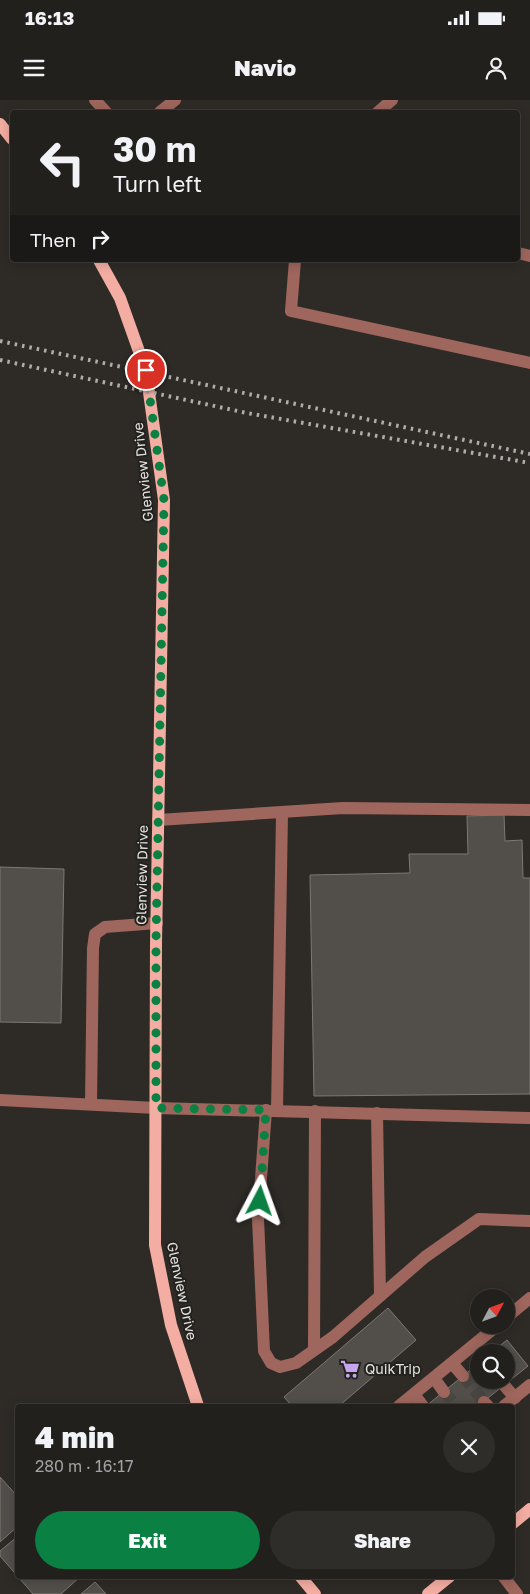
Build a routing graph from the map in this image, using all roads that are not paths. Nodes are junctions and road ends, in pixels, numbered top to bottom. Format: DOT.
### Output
graph roads {
  1 [pos="95,100"];
  2 [pos="175,100"];
  3 [pos="392,100"];
  4 [pos="104,110"];
  5 [pos="162,110"];
  6 [pos="380,110"];
  7 [pos="0,124"];
  8 [pos="10,136"];
  9 [pos="100,262"];
  10 [pos="295,262"];
  11 [pos="530,363"];
  12 [pos="530,810"];
  13 [pos="282,814"];
  14 [pos="158,820"];
  15 [pos="157,923"];
  16 [pos="0,1100"];
  17 [pos="91,1104"];
  18 [pos="156,1108"];
  19 [pos="271,1110"];
  20 [pos="315,1111"];
  21 [pos="377,1113"];
  22 [pos="530,1118"];
  23 [pos="530,1221"];
  24 [pos="380,1296"];
  25 [pos="530,1298"];
  26 [pos="515,1310"];
  27 [pos="490,1334"];
  28 [pos="481,1344"];
  29 [pos="314,1350"];
  30 [pos="470,1352"];
  31 [pos="452,1363"];
  32 [pos="463,1376"];
  33 [pos="434,1378"];
  34 [pos="530,1385"];
  35 [pos="507,1389"];
  36 [pos="444,1392"];
  37 [pos="414,1394"];
  38 [pos="515,1398"];
  39 [pos="197,1404"];
  40 [pos="402,1404"];
  41 [pos="422,1404"];
  42 [pos="507,1404"];
  43 [pos="530,1510"];
  44 [pos="515,1522"];
  45 [pos="302,1579"];
  46 [pos="446,1579"];
  47 [pos="504,1579"];
  48 [pos="513,1592"];
  49 [pos="315,1594"];
  50 [pos="428,1594"];
  1 -- 4 [label="street"];
  2 -- 5 [label="street"];
  3 -- 6 [label="street"];
  7 -- 8 [label="main road"];
  9 -- 14 [label="main road, Glenview Drive"];
  10 -- 11 [label="street"];
  12 -- 13 [label="street"];
  13 -- 14 [label="street"];
  13 -- 19 [label="street"];
  14 -- 15 [label="main road, Glenview Drive"];
  15 -- 17 [label="street"];
  15 -- 18 [label="main road, Glenview Drive"];
  16 -- 17 [label="street"];
  17 -- 18 [label="street"];
  18 -- 19 [label="street"];
  18 -- 39 [label="main road, Glenview Drive"];
  19 -- 20 [label="street"];
  19 -- 29 [label="street"];
  20 -- 21 [label="street"];
  20 -- 29 [label="street"];
  21 -- 22 [label="street"];
  21 -- 24 [label="street"];
  23 -- 24 [label="street"];
  24 -- 29 [label="street"];
  25 -- 26 [label="street"];
  27 -- 28 [label="street"];
  30 -- 31 [label="street"];
  31 -- 32 [label="street"];
  31 -- 33 [label="street"];
  33 -- 36 [label="street"];
  33 -- 37 [label="street"];
  34 -- 38 [label="street"];
  35 -- 38 [label="street"];
  37 -- 40 [label="street"];
  37 -- 41 [label="street"];
  38 -- 42 [label="street"];
  43 -- 44 [label="main road"];
  45 -- 49 [label="main road"];
  46 -- 50 [label="main road"];
  47 -- 48 [label="street"];
}
